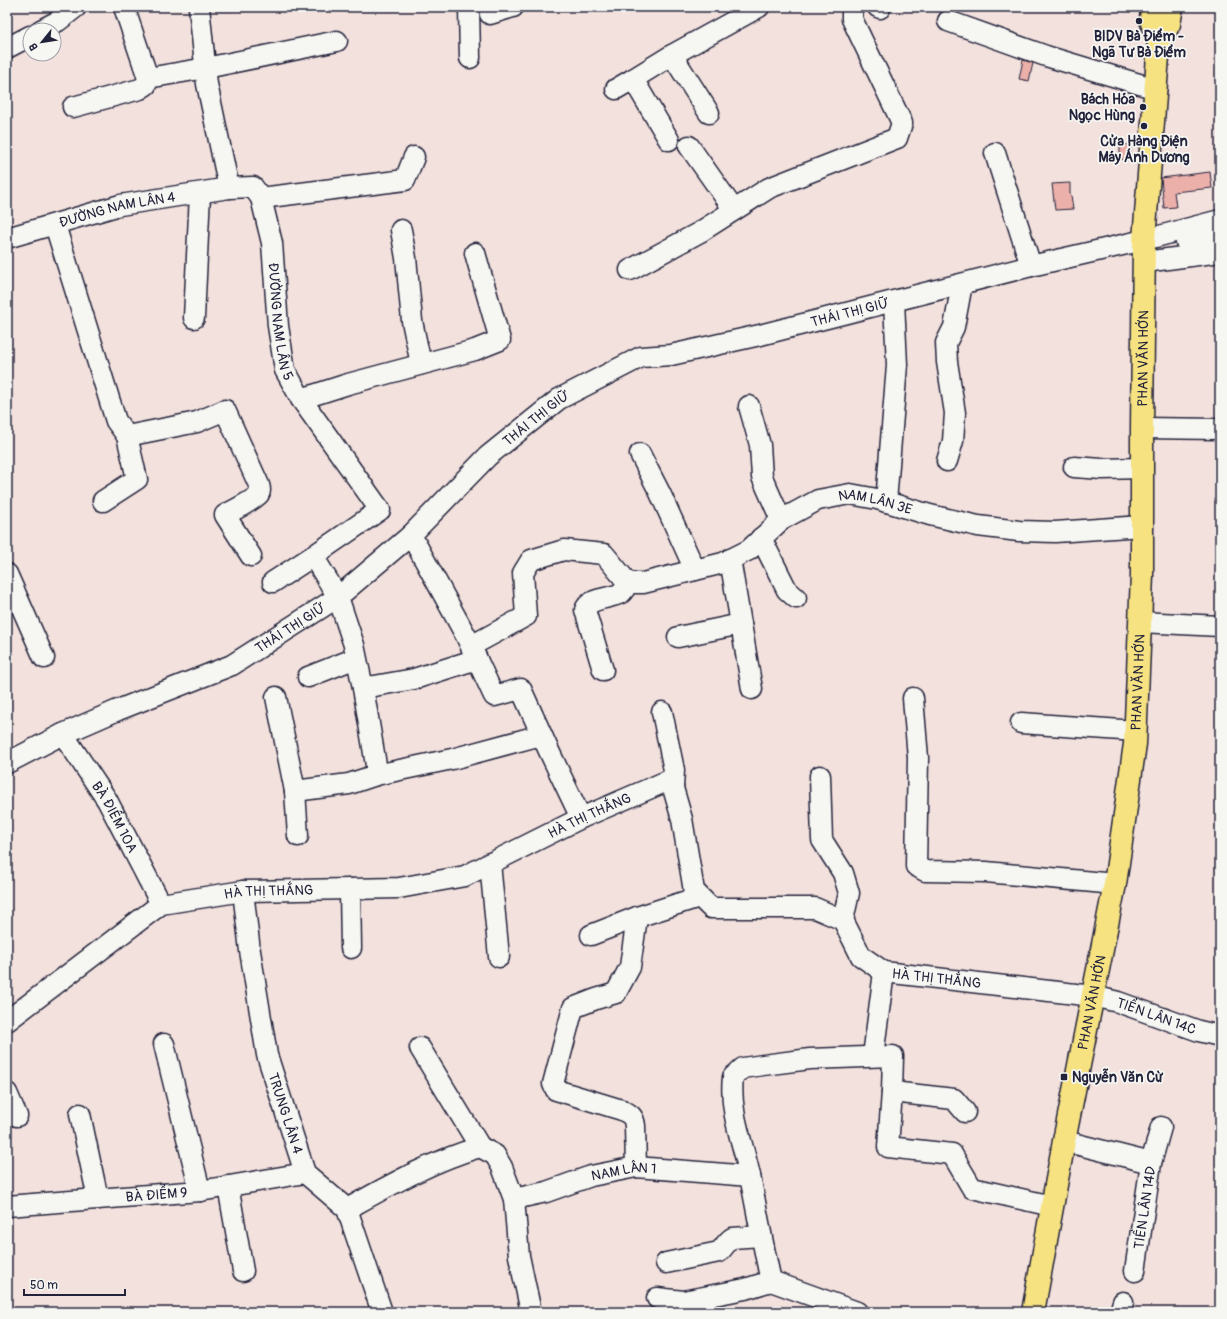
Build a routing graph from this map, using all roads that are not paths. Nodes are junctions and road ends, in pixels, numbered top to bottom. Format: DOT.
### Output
graph roads {
  1 [pos="76,7"];
  2 [pos="124,7"];
  3 [pos="199,7"];
  4 [pos="469,7"];
  5 [pos="513,7"];
  6 [pos="759,7"];
  7 [pos="852,7"];
  8 [pos="1156,8"];
  9 [pos="490,14"];
  10 [pos="948,21"];
  11 [pos="56,22"];
  12 [pos="22,40"];
  13 [pos="337,41"];
  14 [pos="7,48"];
  15 [pos="672,55"];
  16 [pos="470,58"];
  17 [pos="206,68"];
  18 [pos="148,78"];
  19 [pos="633,80"];
  20 [pos="616,89"];
  21 [pos="1156,89"];
  22 [pos="73,107"];
  23 [pos="709,113"];
  24 [pos="669,140"];
  25 [pos="689,146"];
  26 [pos="995,153"];
  27 [pos="414,157"];
  28 [pos="229,188"];
  29 [pos="200,194"];
  30 [pos="261,198"];
  31 [pos="734,210"];
  32 [pos="1220,220"];
  33 [pos="55,225"];
  34 [pos="401,230"];
  35 [pos="1220,236"];
  36 [pos="7,238"];
  37 [pos="1154,243"];
  38 [pos="1220,252"];
  39 [pos="475,253"];
  40 [pos="1145,262"];
  41 [pos="1031,266"];
  42 [pos="630,270"];
  43 [pos="962,284"];
  44 [pos="894,302"];
  45 [pos="194,318"];
  46 [pos="421,364"];
  47 [pos="301,399"];
  48 [pos="750,406"];
  49 [pos="1142,428"];
  50 [pos="1220,429"];
  51 [pos="127,436"];
  52 [pos="640,454"];
  53 [pos="947,461"];
  54 [pos="1074,467"];
  55 [pos="1142,468"];
  56 [pos="103,501"];
  57 [pos="886,502"];
  58 [pos="781,520"];
  59 [pos="1142,526"];
  60 [pos="411,535"];
  61 [pos="762,538"];
  62 [pos="251,556"];
  63 [pos="313,556"];
  64 [pos="730,559"];
  65 [pos="695,570"];
  66 [pos="7,574"];
  67 [pos="273,582"];
  68 [pos="628,583"];
  69 [pos="338,597"];
  70 [pos="796,598"];
  71 [pos="1140,622"];
  72 [pos="741,624"];
  73 [pos="1220,626"];
  74 [pos="678,637"];
  75 [pos="474,653"];
  76 [pos="44,658"];
  77 [pos="356,658"];
  78 [pos="603,670"];
  79 [pos="308,677"];
  80 [pos="363,688"];
  81 [pos="752,689"];
  82 [pos="276,697"];
  83 [pos="913,698"];
  84 [pos="662,712"];
  85 [pos="1021,723"];
  86 [pos="1136,731"];
  87 [pos="63,734"];
  88 [pos="541,735"];
  89 [pos="7,762"];
  90 [pos="376,775"];
  91 [pos="820,776"];
  92 [pos="673,788"];
  93 [pos="295,791"];
  94 [pos="581,818"];
  95 [pos="298,836"];
  96 [pos="490,863"];
  97 [pos="1115,884"];
  98 [pos="350,889"];
  99 [pos="243,891"];
  100 [pos="699,897"];
  101 [pos="161,904"];
  102 [pos="637,917"];
  103 [pos="843,920"];
  104 [pos="591,935"];
  105 [pos="351,948"];
  106 [pos="499,957"];
  107 [pos="884,972"];
  108 [pos="1093,996"];
  109 [pos="7,1021"];
  110 [pos="1220,1036"];
  111 [pos="164,1044"];
  112 [pos="420,1048"];
  113 [pos="873,1056"];
  114 [pos="892,1092"];
  115 [pos="7,1093"];
  116 [pos="965,1112"];
  117 [pos="80,1114"];
  118 [pos="17,1116"];
  119 [pos="1161,1127"];
  120 [pos="1064,1141"];
  121 [pos="480,1146"];
  122 [pos="1151,1163"];
  123 [pos="636,1167"];
  124 [pos="305,1173"];
  125 [pos="750,1176"];
  126 [pos="228,1186"];
  127 [pos="200,1191"];
  128 [pos="98,1199"];
  129 [pos="514,1199"];
  130 [pos="7,1206"];
  131 [pos="1052,1206"];
  132 [pos="347,1208"];
  133 [pos="761,1236"];
  134 [pos="666,1263"];
  135 [pos="243,1271"];
  136 [pos="1135,1271"];
  137 [pos="771,1281"];
  138 [pos="657,1298"];
  139 [pos="834,1308"];
  140 [pos="382,1312"];
  141 [pos="531,1312"];
  142 [pos="857,1312"];
  143 [pos="1033,1312"];
  1 -- 11 [label="street"];
  2 -- 18 [label="street"];
  3 -- 17 [label="street"];
  4 -- 16 [label="street"];
  5 -- 9 [label="street"];
  6 -- 15 [label="street"];
  7 -- 31 [label="street"];
  8 -- 21 [label="main road, PHAN VĂN HỚN"];
  10 -- 21 [label="street"];
  12 -- 14 [label="street"];
  13 -- 17 [label="street"];
  15 -- 19 [label="street"];
  15 -- 23 [label="street"];
  17 -- 18 [label="street"];
  17 -- 28 [label="street"];
  18 -- 22 [label="street"];
  19 -- 20 [label="street"];
  19 -- 24 [label="street"];
  21 -- 37 [label="main road, PHAN VĂN HỚN"];
  25 -- 31 [label="street"];
  26 -- 41 [label="street"];
  27 -- 30 [label="street"];
  28 -- 29 [label="street, ĐƯỜNG NAM LÂN 4"];
  28 -- 30 [label="street"];
  29 -- 33 [label="street, ĐƯỜNG NAM LÂN 4"];
  29 -- 45 [label="street"];
  30 -- 47 [label="street, ĐƯỜNG NAM LÂN 5"];
  31 -- 42 [label="street"];
  32 -- 37 [label="street"];
  33 -- 36 [label="street, ĐƯỜNG NAM LÂN 4"];
  33 -- 51 [label="street"];
  34 -- 46 [label="street"];
  35 -- 37 [label="street"];
  37 -- 40 [label="main road, PHAN VĂN HỚN"];
  37 -- 41 [label="street, THÁI THỊ GIỮ"];
  38 -- 40 [label="street"];
  39 -- 46 [label="street"];
  40 -- 49 [label="main road, PHAN VĂN HỚN"];
  41 -- 43 [label="street, THÁI THỊ GIỮ"];
  43 -- 44 [label="street, THÁI THỊ GIỮ"];
  43 -- 53 [label="street"];
  44 -- 57 [label="street"];
  44 -- 60 [label="street, THÁI THỊ GIỮ"];
  46 -- 47 [label="street"];
  47 -- 63 [label="street, ĐƯỜNG NAM LÂN 5"];
  48 -- 58 [label="street"];
  49 -- 50 [label="street"];
  49 -- 55 [label="main road, PHAN VĂN HỚN"];
  51 -- 56 [label="street"];
  51 -- 62 [label="street"];
  52 -- 65 [label="street"];
  54 -- 55 [label="street"];
  55 -- 59 [label="main road, PHAN VĂN HỚN"];
  57 -- 58 [label="street, NAM LÂN 3E"];
  57 -- 59 [label="street, NAM LÂN 3E"];
  58 -- 61 [label="street, NAM LÂN 3E"];
  59 -- 71 [label="main road, PHAN VĂN HỚN"];
  60 -- 69 [label="street, THÁI THỊ GIỮ"];
  60 -- 75 [label="street"];
  61 -- 64 [label="street, NAM LÂN 3E"];
  61 -- 70 [label="street"];
  63 -- 67 [label="street, ĐƯỜNG NAM LÂN 5"];
  63 -- 69 [label="street"];
  64 -- 65 [label="street, NAM LÂN 3E"];
  64 -- 72 [label="street"];
  65 -- 68 [label="street, NAM LÂN 3E"];
  66 -- 76 [label="street"];
  68 -- 75 [label="street"];
  68 -- 78 [label="street"];
  69 -- 77 [label="street"];
  69 -- 87 [label="street, THÁI THỊ GIỮ"];
  71 -- 73 [label="street"];
  71 -- 86 [label="main road, PHAN VĂN HỚN"];
  72 -- 74 [label="street"];
  72 -- 81 [label="street"];
  75 -- 80 [label="street"];
  75 -- 88 [label="street"];
  77 -- 79 [label="street"];
  77 -- 80 [label="street"];
  80 -- 90 [label="street"];
  82 -- 93 [label="street"];
  83 -- 97 [label="street"];
  84 -- 92 [label="street"];
  85 -- 86 [label="street"];
  86 -- 97 [label="main road, PHAN VĂN HỚN"];
  87 -- 89 [label="street, THÁI THỊ GIỮ"];
  87 -- 101 [label="street, BÀ ĐIỂM 10A"];
  88 -- 90 [label="street"];
  88 -- 94 [label="street"];
  90 -- 93 [label="street"];
  91 -- 103 [label="street"];
  92 -- 94 [label="street, HÀ THỊ THẮNG"];
  92 -- 100 [label="street"];
  93 -- 95 [label="street"];
  94 -- 96 [label="street, HÀ THỊ THẮNG"];
  96 -- 98 [label="street, HÀ THỊ THẮNG"];
  96 -- 106 [label="street"];
  97 -- 108 [label="main road, PHAN VĂN HỚN"];
  98 -- 99 [label="street, HÀ THỊ THẮNG"];
  98 -- 105 [label="street"];
  99 -- 101 [label="street, HÀ THỊ THẮNG"];
  99 -- 124 [label="street, TRUNG LÂN 4"];
  100 -- 102 [label="street"];
  100 -- 103 [label="street"];
  101 -- 109 [label="street, HÀ THỊ THẮNG"];
  102 -- 104 [label="street"];
  102 -- 123 [label="street"];
  103 -- 107 [label="street, HÀ THỊ THẮNG"];
  107 -- 108 [label="street, HÀ THỊ THẮNG"];
  107 -- 113 [label="street"];
  108 -- 110 [label="street, TIỀN LÂN 14C"];
  108 -- 120 [label="main road, PHAN VĂN HỚN"];
  111 -- 127 [label="street"];
  112 -- 121 [label="street"];
  113 -- 114 [label="street"];
  113 -- 125 [label="street"];
  114 -- 116 [label="street"];
  114 -- 131 [label="street"];
  115 -- 118 [label="street"];
  117 -- 128 [label="street"];
  119 -- 122 [label="street"];
  120 -- 122 [label="street, TIỀN LÂN 14D"];
  120 -- 131 [label="main road, PHAN VĂN HỚN"];
  121 -- 129 [label="street"];
  121 -- 132 [label="street"];
  122 -- 136 [label="street, TIỀN LÂN 14D"];
  123 -- 125 [label="street, NAM LÂN 1"];
  123 -- 129 [label="street, NAM LÂN 1"];
  124 -- 126 [label="street, BÀ ĐIỂM 9"];
  124 -- 132 [label="street, TRUNG LÂN 4"];
  125 -- 133 [label="street"];
  126 -- 127 [label="street, BÀ ĐIỂM 9"];
  126 -- 135 [label="street"];
  127 -- 128 [label="street, BÀ ĐIỂM 9"];
  128 -- 130 [label="street, BÀ ĐIỂM 9"];
  129 -- 141 [label="street"];
  131 -- 143 [label="main road, PHAN VĂN HỚN"];
  132 -- 140 [label="street"];
  133 -- 134 [label="street"];
  133 -- 137 [label="street"];
  137 -- 138 [label="street"];
  137 -- 139 [label="street"];
  139 -- 142 [label="street"];
}
